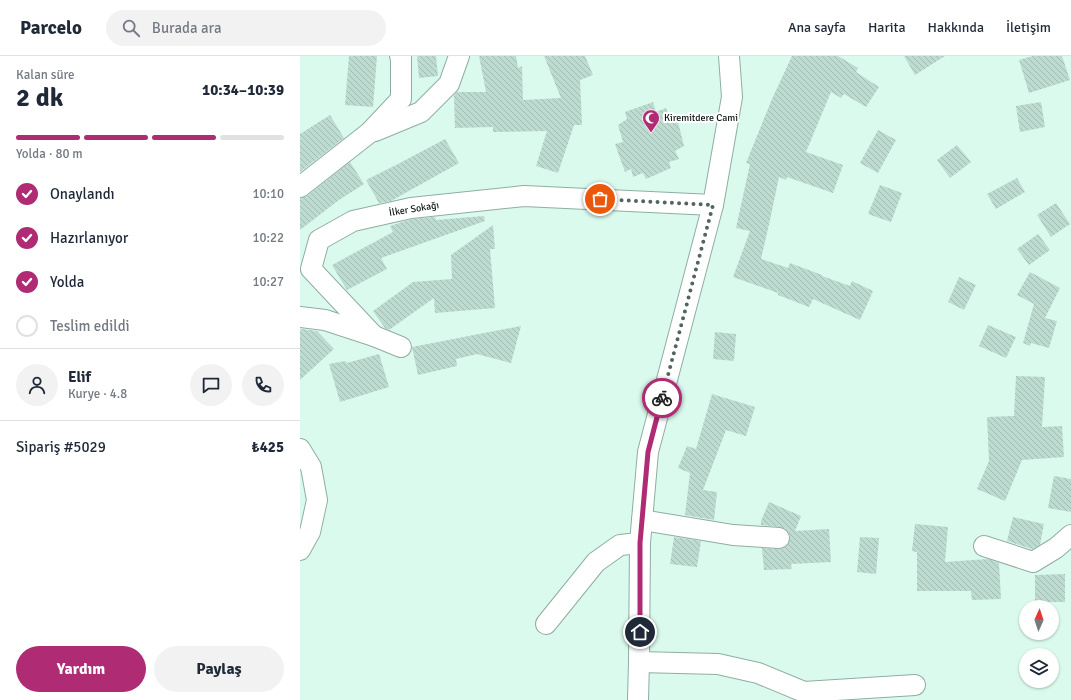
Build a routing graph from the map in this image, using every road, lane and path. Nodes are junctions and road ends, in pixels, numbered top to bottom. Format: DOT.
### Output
graph roads {
  1 [pos="400,56"];
  2 [pos="459,56"];
  3 [pos="729,56"];
  4 [pos="369,133"];
  5 [pos="300,186"];
  6 [pos="713,205"];
  7 [pos="300,317"];
  8 [pos="374,336"];
  9 [pos="401,347"];
  10 [pos="300,449"];
  11 [pos="642,520"];
  12 [pos="1071,534"];
  13 [pos="779,538"];
  14 [pos="640,543"];
  15 [pos="984,546"];
  16 [pos="300,550"];
  17 [pos="546,624"];
  18 [pos="639,662"];
  19 [pos="914,685"];
  20 [pos="638,700"];
  1 -- 4 [label="street"];
  2 -- 4 [label="street"];
  3 -- 6 [label="street"];
  4 -- 5 [label="street"];
  6 -- 8 [label="street, İlker Sokağı"];
  6 -- 11 [label="street"];
  7 -- 8 [label="street"];
  8 -- 9 [label="street"];
  10 -- 16 [label="street"];
  11 -- 13 [label="street"];
  11 -- 14 [label="street"];
  12 -- 15 [label="street"];
  14 -- 17 [label="street"];
  14 -- 18 [label="street"];
  18 -- 19 [label="street"];
  18 -- 20 [label="street"];
}
